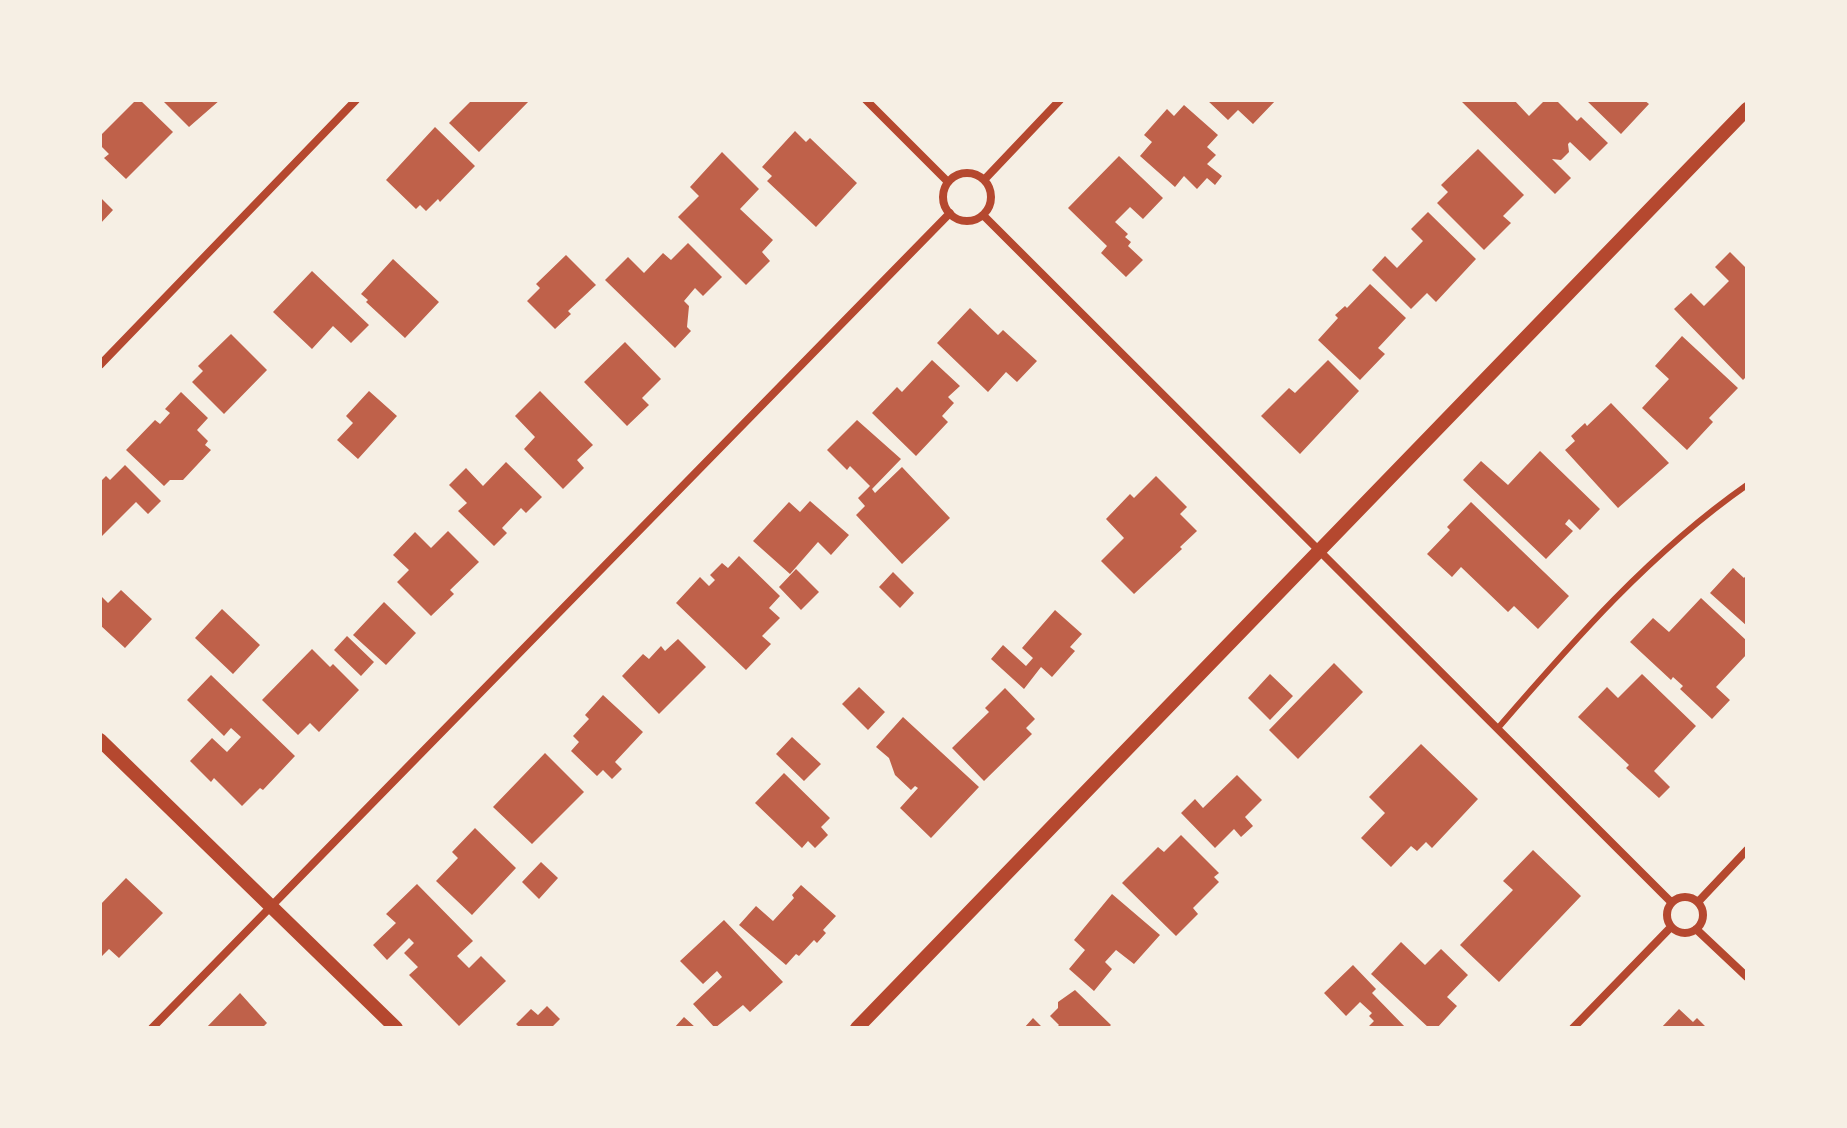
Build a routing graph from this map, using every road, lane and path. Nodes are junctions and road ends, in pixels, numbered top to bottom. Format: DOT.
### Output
graph roads {
  1 [pos="356,100"];
  2 [pos="866,100"];
  3 [pos="1060,100"];
  4 [pos="1747,109"];
  5 [pos="984,180"];
  6 [pos="948,182"];
  7 [pos="950,213"];
  8 [pos="983,215"];
  9 [pos="100,365"];
  10 [pos="1747,485"];
  11 [pos="1321,550"];
  12 [pos="1498,728"];
  13 [pos="100,740"];
  14 [pos="1747,850"];
  15 [pos="1671,902"];
  16 [pos="1698,902"];
  17 [pos="271,907"];
  18 [pos="1671,927"];
  19 [pos="1696,929"];
  20 [pos="1747,977"];
  21 [pos="152,1028"];
  22 [pos="396,1028"];
  23 [pos="857,1028"];
  24 [pos="1573,1028"];
  1 -- 9 [label="street"];
  2 -- 6 [label="street"];
  3 -- 5 [label="street"];
  4 -- 11 [label="street"];
  5 -- 6 [label="street"];
  5 -- 8 [label="street"];
  6 -- 7 [label="street"];
  7 -- 8 [label="street"];
  7 -- 17 [label="street"];
  8 -- 11 [label="street"];
  10 -- 12 [label="lane"];
  11 -- 12 [label="street"];
  11 -- 23 [label="street"];
  12 -- 15 [label="street"];
  13 -- 17 [label="street"];
  14 -- 16 [label="street"];
  15 -- 16 [label="street"];
  15 -- 18 [label="street"];
  16 -- 19 [label="street"];
  17 -- 21 [label="street"];
  17 -- 22 [label="street"];
  18 -- 19 [label="street"];
  18 -- 24 [label="street"];
  19 -- 20 [label="street"];
}
